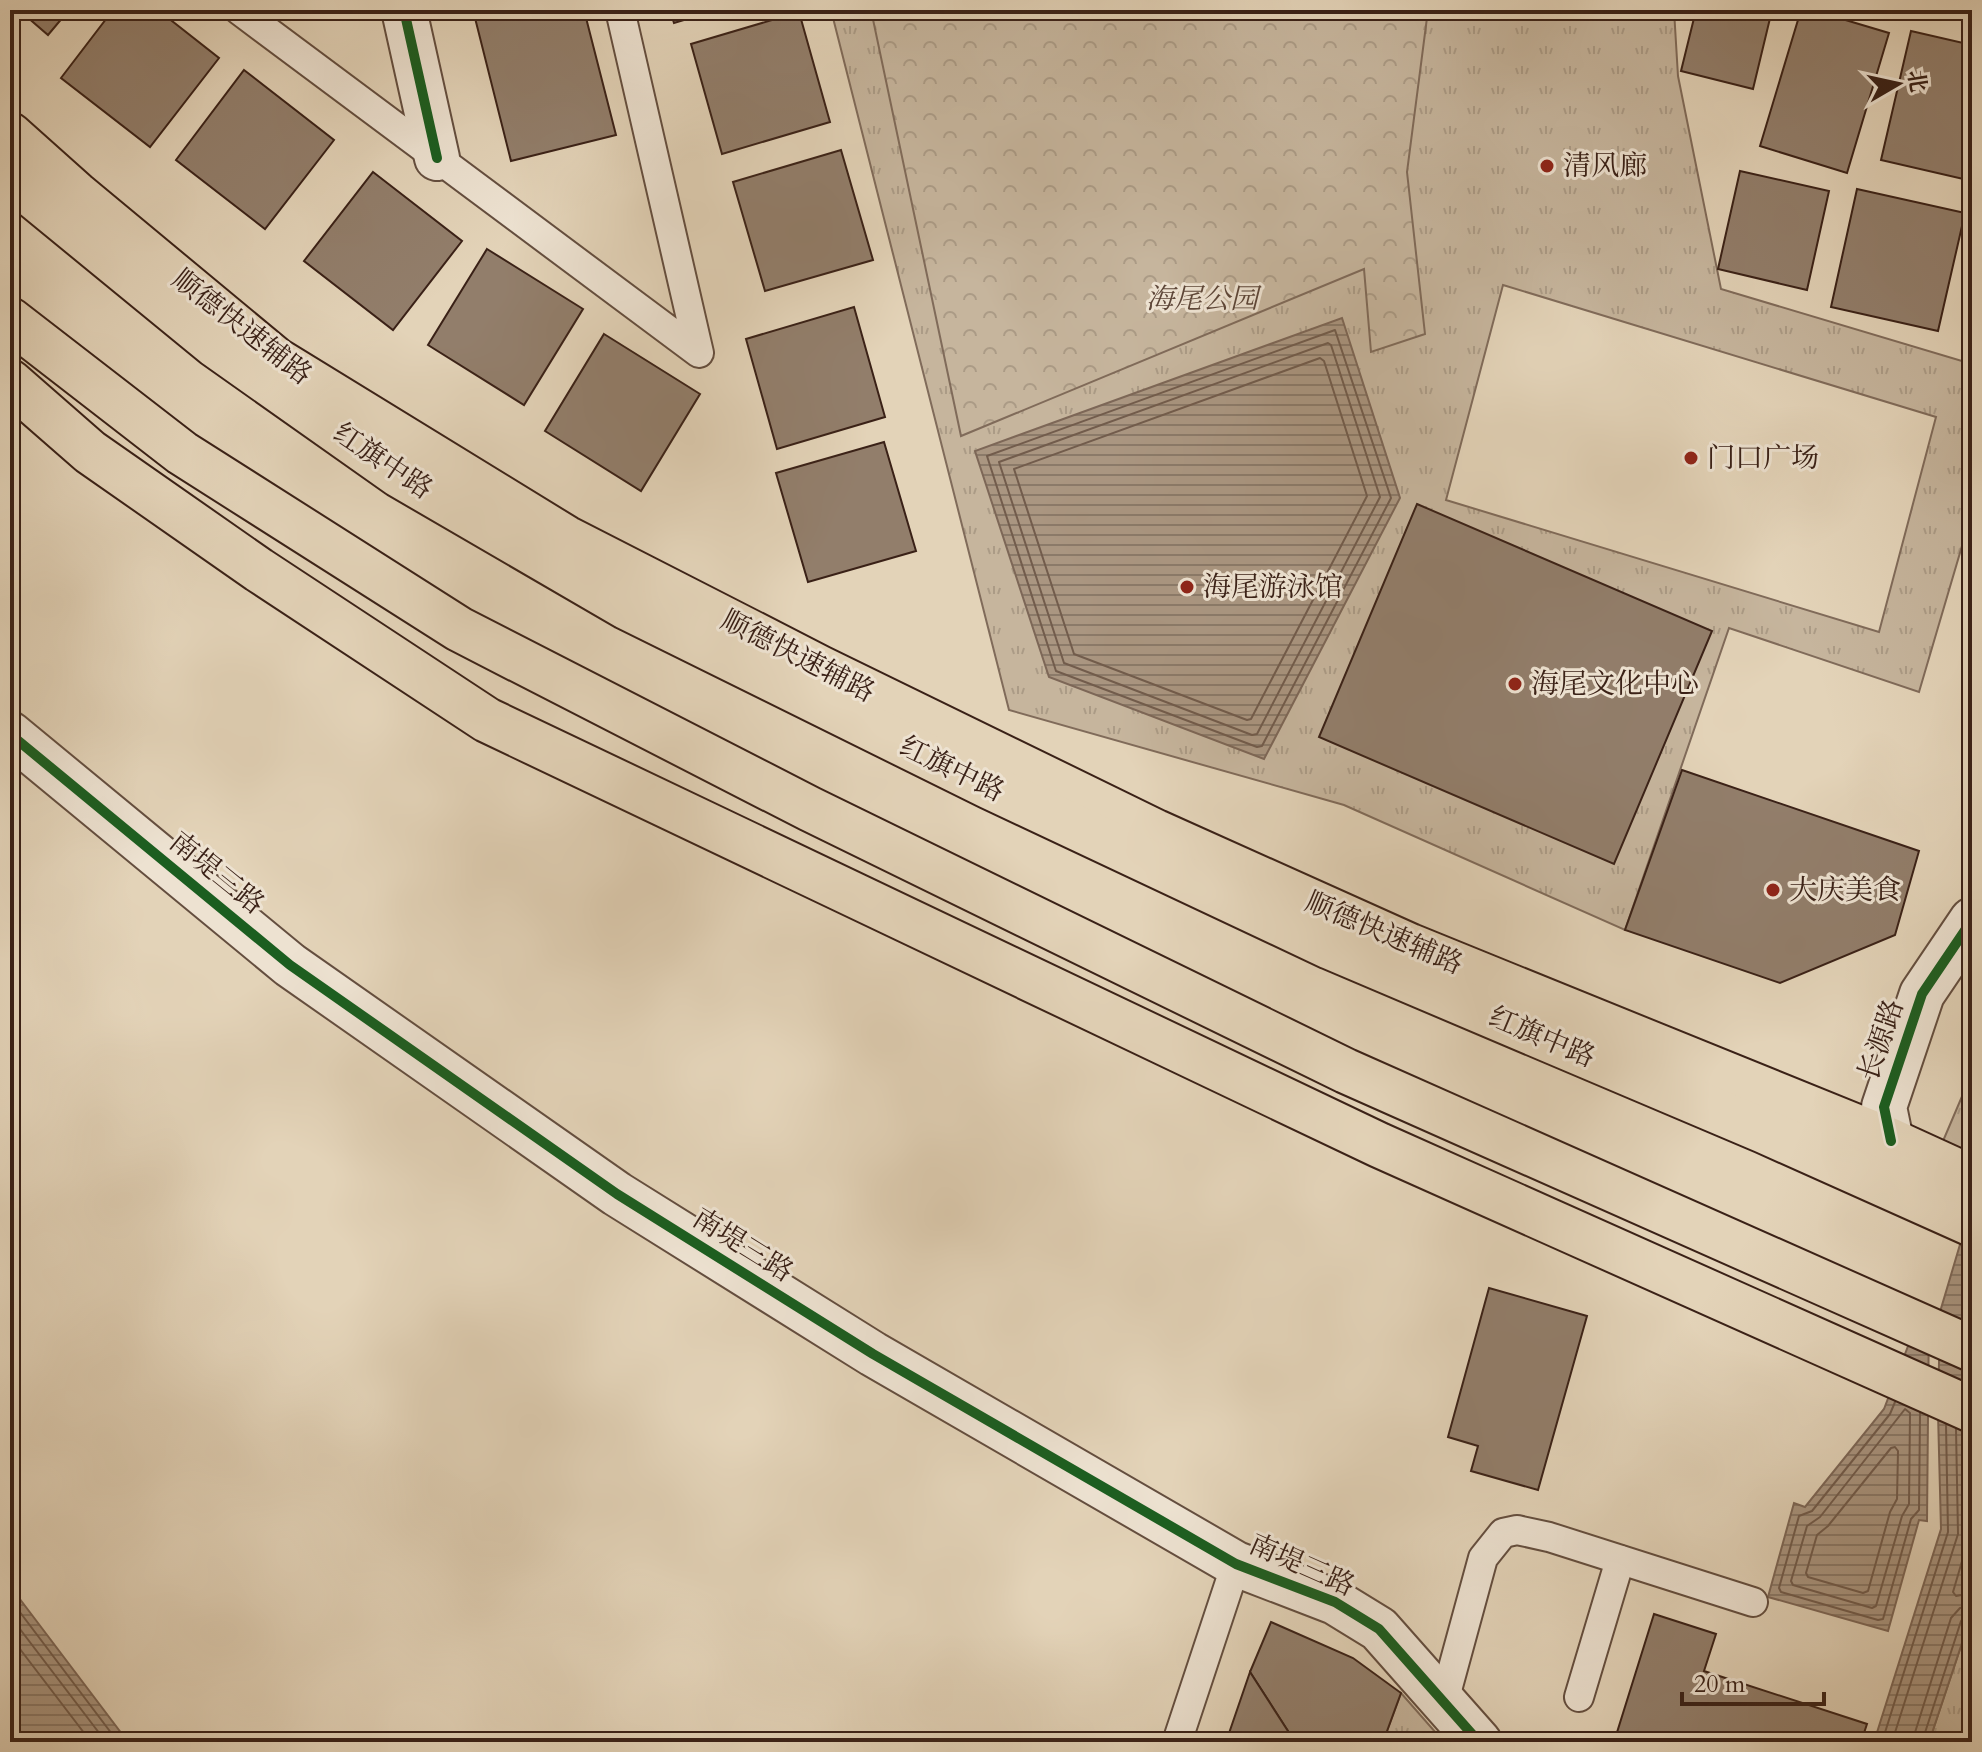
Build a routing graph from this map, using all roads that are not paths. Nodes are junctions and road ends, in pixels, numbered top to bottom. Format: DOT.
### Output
graph roads {
  1 [pos="239,10"];
  2 [pos="404,10"];
  3 [pos="620,10"];
  4 [pos="10,135"];
  5 [pos="437,158"];
  6 [pos="10,177"];
  7 [pos="10,320"];
  8 [pos="10,382"];
  9 [pos="10,734"];
  10 [pos="1972,920"];
  11 [pos="1891,1141"];
  12 [pos="1957,1172"];
  13 [pos="1972,1224"];
  14 [pos="1972,1349"];
  15 [pos="1972,1410"];
  16 [pos="1620,1560"];
  17 [pos="1236,1564"];
  18 [pos="1753,1602"];
  19 [pos="1579,1697"];
  20 [pos="1444,1701"];
  21 [pos="1177,1742"];
  22 [pos="1479,1742"];
  1 -- 5 [label="lane"];
  2 -- 5 [label="street"];
  3 -- 5 [label="lane"];
  4 -- 11 [label="main road, 顺德快速辅路"];
  6 -- 13 [label="main road, 红旗中路"];
  7 -- 14 [label="main road"];
  8 -- 15 [label="main road"];
  9 -- 17 [label="street, 南堤三路"];
  10 -- 11 [label="street, 长源路"];
  11 -- 12 [label="main road, 顺德快速辅路"];
  16 -- 18 [label="lane"];
  16 -- 19 [label="lane"];
  16 -- 20 [label="lane"];
  17 -- 20 [label="street, 南堤三路"];
  17 -- 21 [label="lane"];
  20 -- 22 [label="street, 南堤三路"];
}
